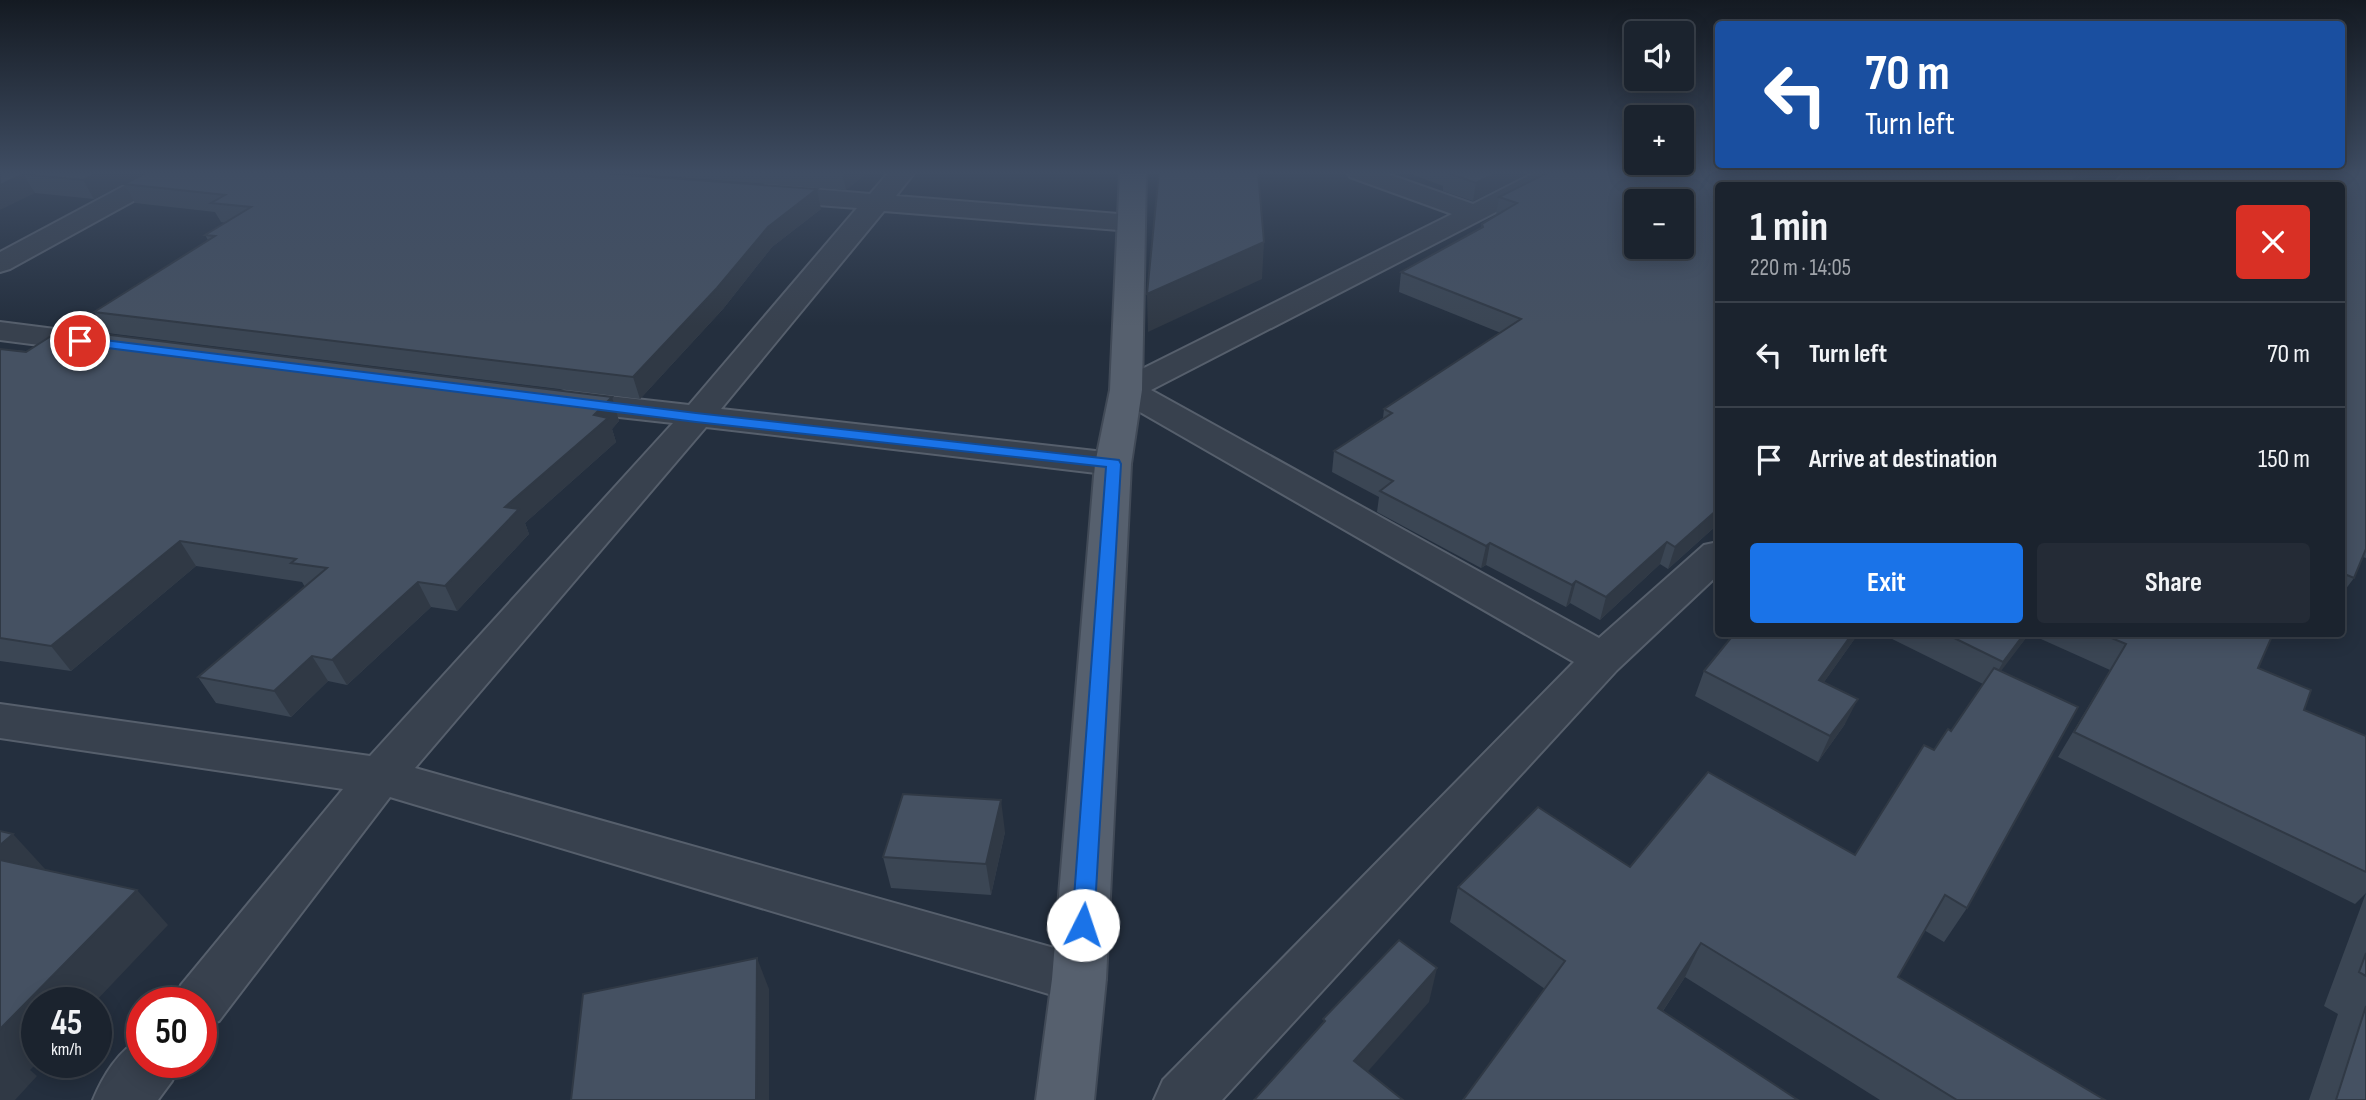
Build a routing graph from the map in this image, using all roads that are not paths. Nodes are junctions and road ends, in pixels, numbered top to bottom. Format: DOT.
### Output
graph roads {
  1 [pos="73,223"];
  2 [pos="859,223"];
  3 [pos="1130,223"];
  4 [pos="1454,223"];
  5 [pos="0,263"];
  6 [pos="0,331"];
  7 [pos="136,348"];
  8 [pos="1126,390"];
  9 [pos="532,397"];
  10 [pos="696,418"];
  11 [pos="1113,464"];
  12 [pos="1715,557"];
  13 [pos="1602,659"];
  14 [pos="0,721"];
  15 [pos="380,776"];
  16 [pos="1079,979"];
  17 [pos="213,987"];
  18 [pos="139,1078"];
  19 [pos="122,1100"];
  20 [pos="1065,1100"];
  21 [pos="1183,1100"];
  1 -- 5 [label="street"];
  2 -- 10 [label="street"];
  3 -- 8 [label="main road"];
  4 -- 8 [label="street"];
  6 -- 7 [label="street"];
  8 -- 11 [label="main road"];
  8 -- 13 [label="street"];
  9 -- 10 [label="street"];
  10 -- 11 [label="street"];
  10 -- 15 [label="street"];
  11 -- 16 [label="main road"];
  12 -- 13 [label="street"];
  13 -- 21 [label="street"];
  14 -- 15 [label="street"];
  15 -- 16 [label="street"];
  15 -- 17 [label="street"];
  16 -- 20 [label="main road"];
  18 -- 19 [label="street"];
}
